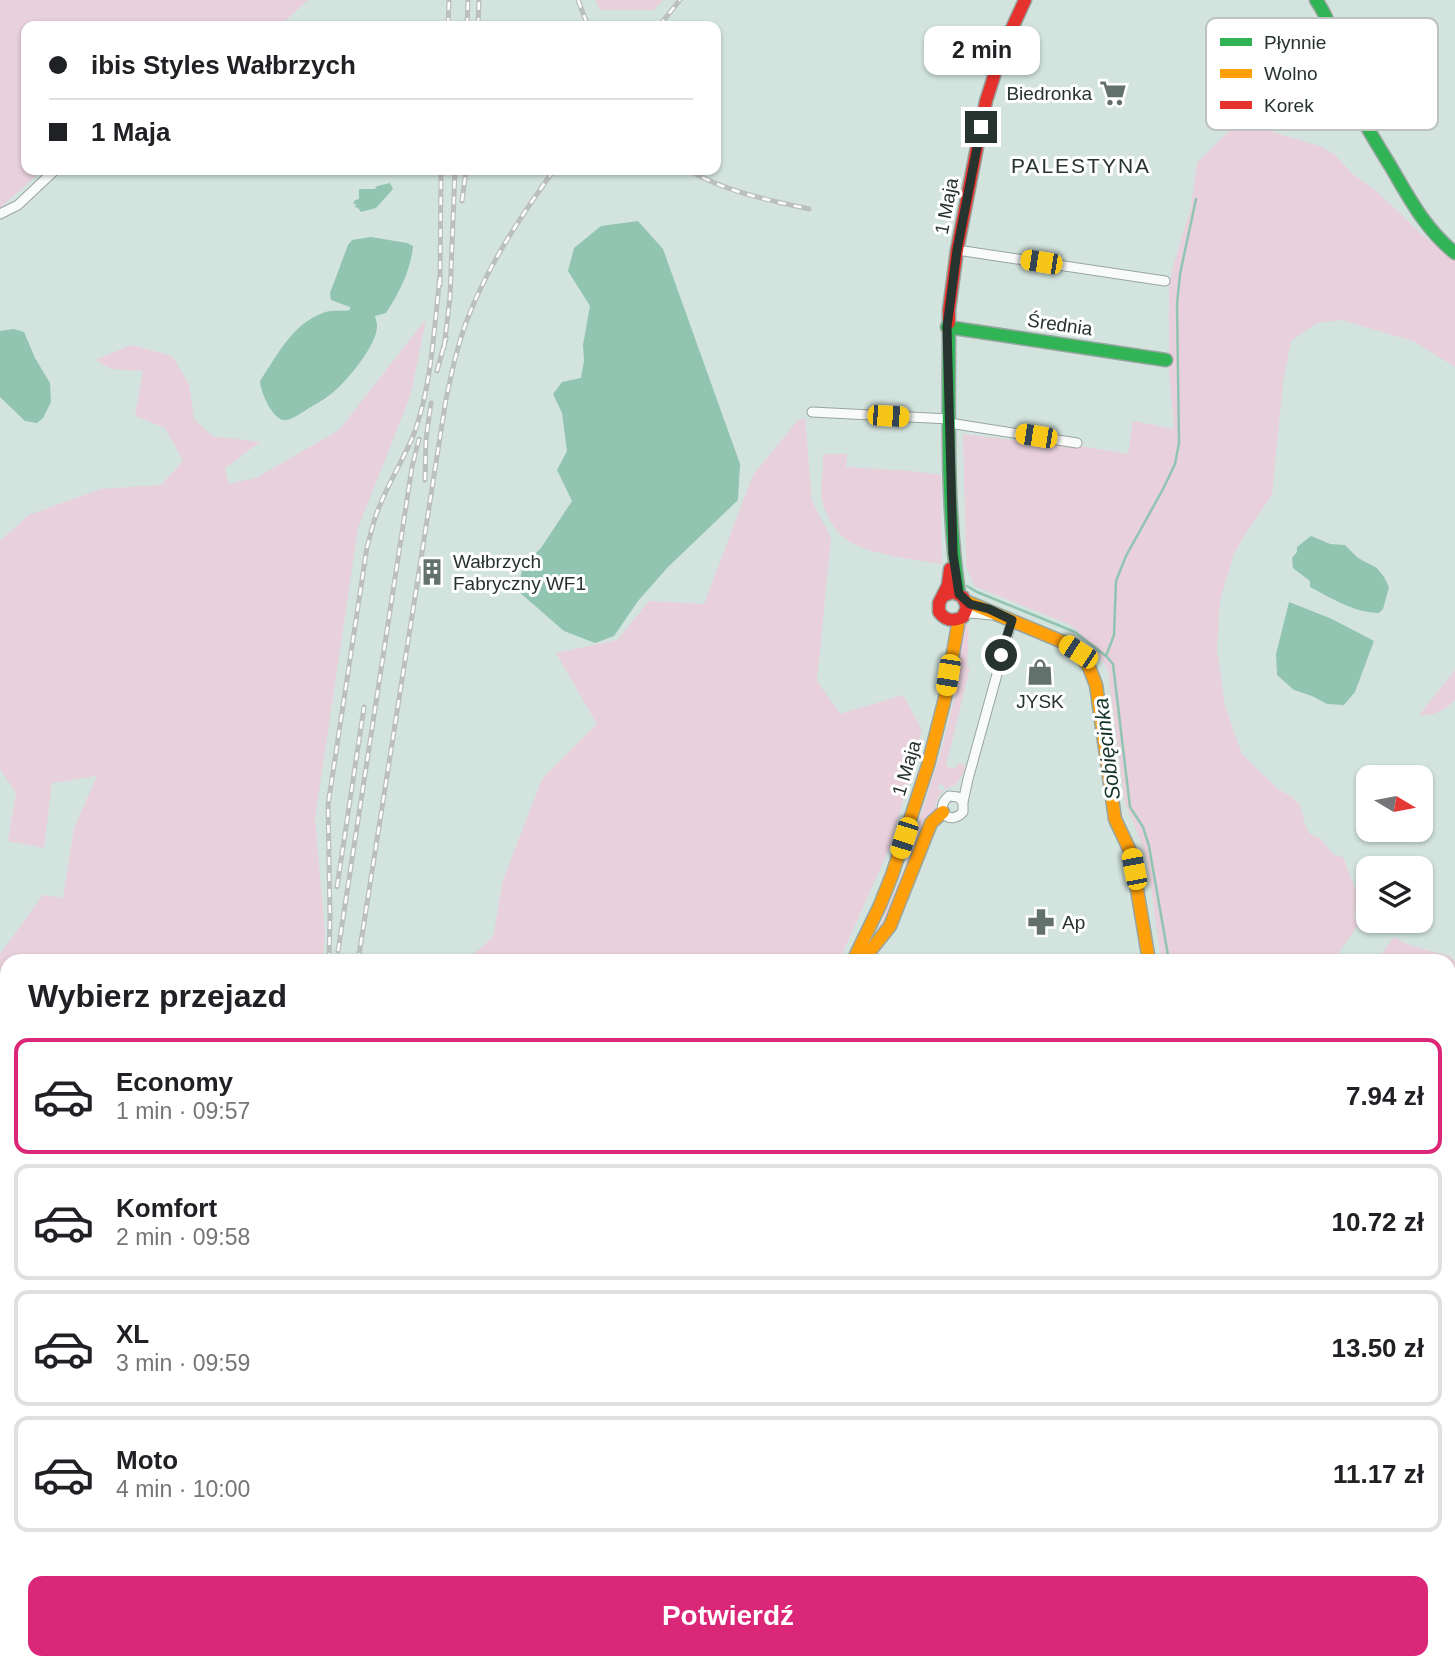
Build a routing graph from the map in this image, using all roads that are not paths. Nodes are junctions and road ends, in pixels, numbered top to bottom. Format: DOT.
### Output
graph roads {
  1 [pos="1025,0"];
  2 [pos="1316,0"];
  3 [pos="1327,18"];
  4 [pos="1368,130"];
  5 [pos="50,175"];
  6 [pos="0,214"];
  7 [pos="957,250"];
  8 [pos="1455,253"];
  9 [pos="1165,281"];
  10 [pos="947,327"];
  11 [pos="1166,360"];
  12 [pos="812,412"];
  13 [pos="949,421"];
  14 [pos="1077,443"];
  15 [pos="953,554"];
  16 [pos="943,596"];
  17 [pos="962,597"];
  18 [pos="999,615"];
  19 [pos="956,619"];
  20 [pos="1012,620"];
  21 [pos="968,779"];
  22 [pos="953,796"];
  23 [pos="963,802"];
  24 [pos="943,812"];
  25 [pos="857,954"];
  26 [pos="867,954"];
  27 [pos="1148,954"];
  1 -- 7 [label="main road, 1 Maja"];
  2 -- 3 [label="main road"];
  4 -- 8 [label="main road"];
  5 -- 6 [label="street"];
  7 -- 9 [label="street"];
  7 -- 10 [label="main road, 1 Maja"];
  10 -- 11 [label="main road, Średnia"];
  10 -- 13 [label="main road, 1 Maja"];
  12 -- 13 [label="street"];
  13 -- 14 [label="street"];
  13 -- 15 [label="main road, 1 Maja"];
  15 -- 16 [label="main road, 1 Maja"];
  15 -- 17 [label="main road, 1 Maja"];
  16 -- 17 [label="main road"];
  16 -- 19 [label="main road"];
  17 -- 18 [label="main road"];
  17 -- 19 [label="main road"];
  18 -- 19 [label="street"];
  18 -- 20 [label="main road"];
  19 -- 25 [label="main road, 1 Maja"];
  20 -- 21 [label="street"];
  20 -- 27 [label="main road"];
  21 -- 22 [label="street"];
  21 -- 23 [label="street"];
  22 -- 23 [label="street"];
  22 -- 24 [label="street"];
  23 -- 24 [label="street"];
  24 -- 26 [label="main road"];
}
